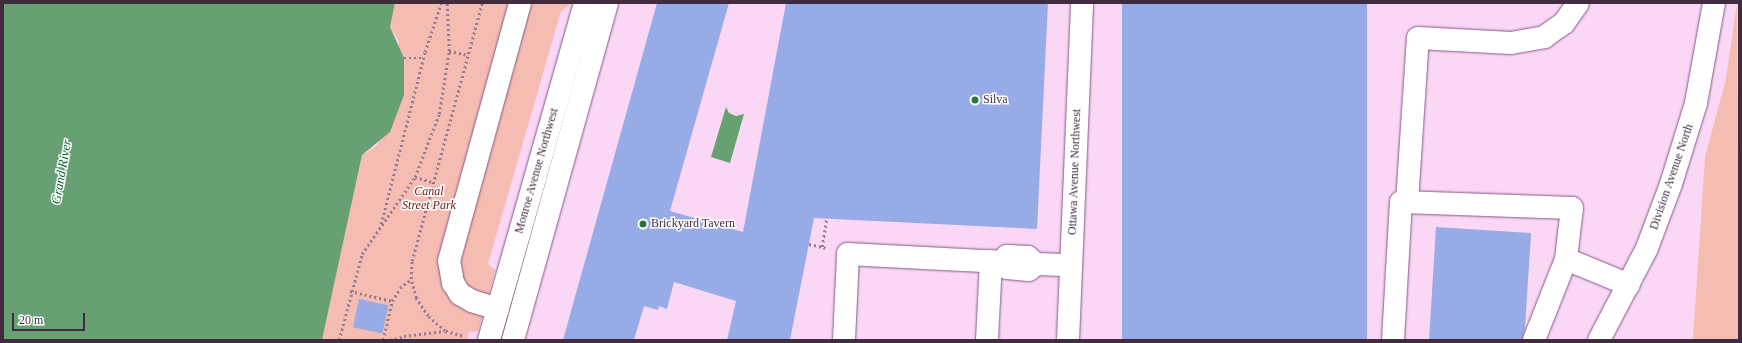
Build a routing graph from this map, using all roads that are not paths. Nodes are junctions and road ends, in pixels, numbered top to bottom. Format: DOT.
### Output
graph roads {
  1 [pos="520,3"];
  2 [pos="585,3"];
  3 [pos="607,3"];
  4 [pos="1082,3"];
  5 [pos="1578,3"];
  6 [pos="1714,3"];
  7 [pos="1407,202"];
  8 [pos="1566,259"];
  9 [pos="996,262"];
  10 [pos="1071,265"];
  11 [pos="1629,285"];
  12 [pos="498,309"];
  13 [pos="489,340"];
  14 [pos="513,340"];
  15 [pos="844,340"];
  16 [pos="987,340"];
  17 [pos="1068,340"];
  18 [pos="1393,340"];
  19 [pos="1534,340"];
  20 [pos="1599,340"];
  1 -- 12 [label="main road"];
  2 -- 12 [label="main road, Monroe Avenue Northwest"];
  3 -- 14 [label="main road, Monroe Avenue Northwest"];
  4 -- 10 [label="main road, Ottawa Avenue Northwest"];
  5 -- 7 [label="main road"];
  6 -- 11 [label="main road, Division Avenue North"];
  7 -- 8 [label="main road"];
  7 -- 18 [label="main road"];
  8 -- 11 [label="main road"];
  8 -- 19 [label="main road"];
  9 -- 10 [label="main road"];
  9 -- 15 [label="main road"];
  9 -- 16 [label="main road"];
  10 -- 17 [label="main road, Ottawa Avenue Northwest"];
  11 -- 20 [label="main road, Division Avenue North"];
  12 -- 13 [label="main road, Monroe Avenue Northwest"];
}
